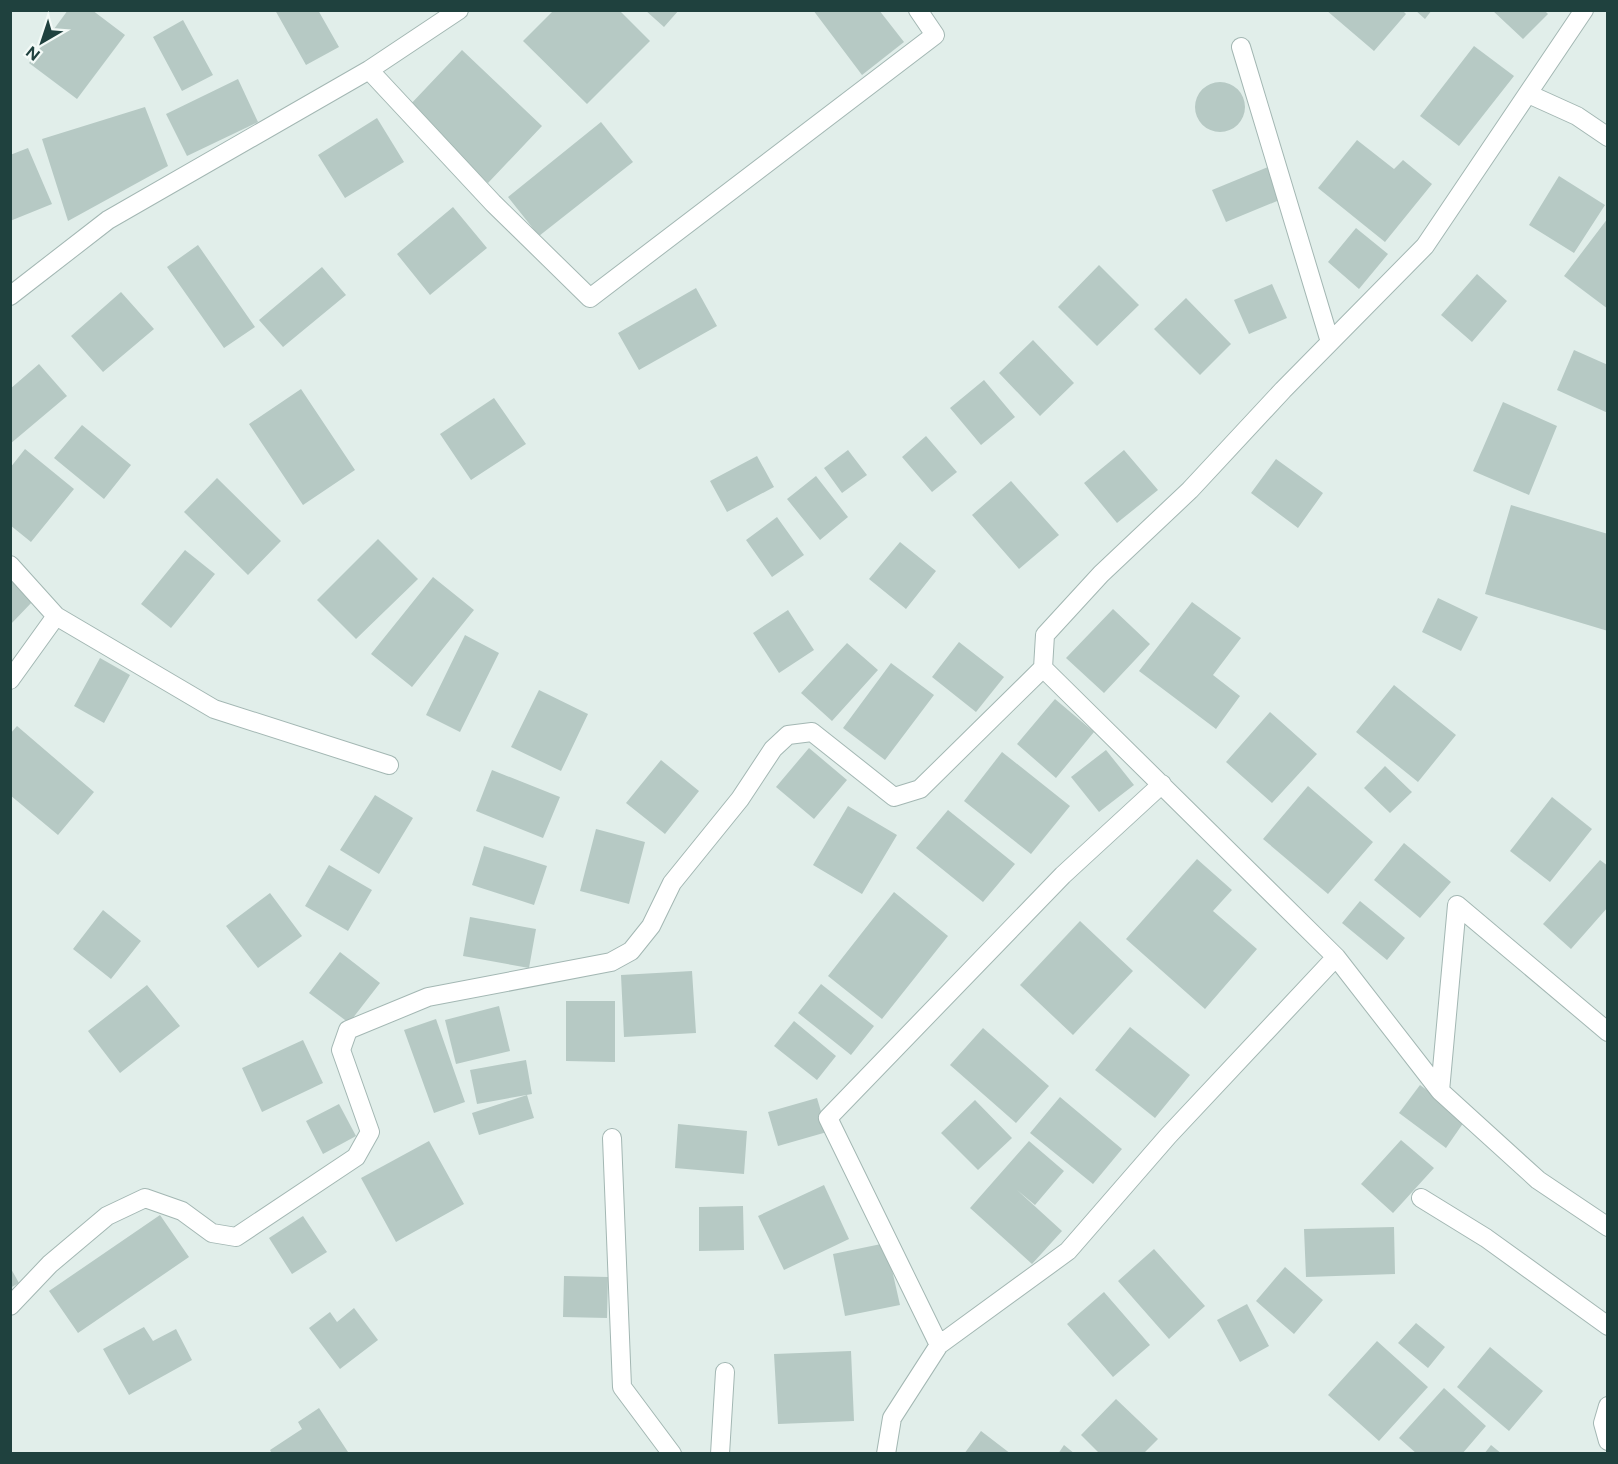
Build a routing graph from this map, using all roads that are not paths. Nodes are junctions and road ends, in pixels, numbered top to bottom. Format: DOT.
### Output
graph roads {
  1 [pos="459,10"];
  2 [pos="918,10"];
  3 [pos="1584,10"];
  4 [pos="1241,47"];
  5 [pos="369,70"];
  6 [pos="1535,97"];
  7 [pos="1608,137"];
  8 [pos="10,296"];
  9 [pos="1330,342"];
  10 [pos="10,565"];
  11 [pos="56,616"];
  12 [pos="1043,668"];
  13 [pos="10,680"];
  14 [pos="389,765"];
  15 [pos="1162,784"];
  16 [pos="1336,957"];
  17 [pos="1608,1032"];
  18 [pos="1440,1091"];
  19 [pos="612,1138"];
  20 [pos="1421,1198"];
  21 [pos="1608,1227"];
  22 [pos="10,1306"];
  23 [pos="1608,1326"];
  24 [pos="939,1345"];
  25 [pos="724,1372"];
  26 [pos="1608,1406"];
  27 [pos="1608,1441"];
  28 [pos="672,1454"];
  29 [pos="720,1454"];
  30 [pos="886,1454"];
  1 -- 5 [label="street"];
  2 -- 5 [label="street"];
  3 -- 9 [label="street"];
  4 -- 9 [label="street"];
  5 -- 8 [label="street"];
  6 -- 7 [label="street"];
  9 -- 12 [label="street"];
  10 -- 11 [label="street"];
  11 -- 13 [label="street"];
  11 -- 14 [label="street"];
  12 -- 15 [label="street"];
  12 -- 22 [label="street"];
  15 -- 16 [label="street"];
  15 -- 24 [label="street"];
  16 -- 18 [label="street"];
  16 -- 24 [label="street"];
  17 -- 18 [label="street"];
  18 -- 21 [label="street"];
  19 -- 28 [label="street"];
  20 -- 23 [label="street"];
  24 -- 30 [label="street"];
  25 -- 29 [label="street"];
  26 -- 27 [label="street"];
}
